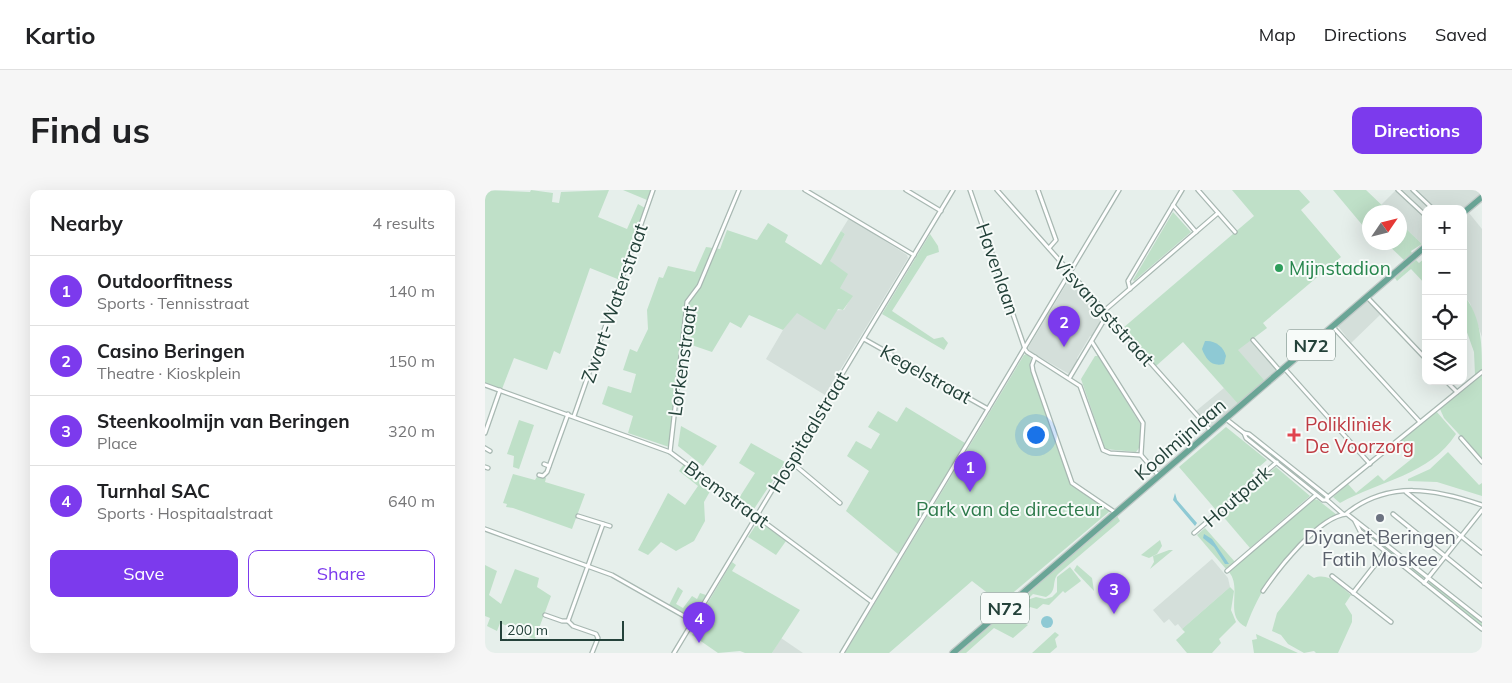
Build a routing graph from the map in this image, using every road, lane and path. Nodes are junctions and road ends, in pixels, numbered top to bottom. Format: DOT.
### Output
graph roads {
  1 [pos="653,190"];
  2 [pos="739,190"];
  3 [pos="805,190"];
  4 [pos="906,190"];
  5 [pos="953,190"];
  6 [pos="970,190"];
  7 [pos="997,190"];
  8 [pos="1038,190"];
  9 [pos="1119,190"];
  10 [pos="1182,190"];
  11 [pos="1198,190"];
  12 [pos="1399,190"];
  13 [pos="1413,190"];
  14 [pos="1482,198"];
  15 [pos="1173,205"];
  16 [pos="1429,205"];
  17 [pos="941,211"];
  18 [pos="1467,211"];
  19 [pos="1422,212"];
  20 [pos="1218,213"];
  21 [pos="1196,232"];
  22 [pos="1235,232"];
  23 [pos="1049,248"];
  24 [pos="1422,249"];
  25 [pos="914,256"];
  26 [pos="1071,272"];
  27 [pos="1130,288"];
  28 [pos="1367,297"];
  29 [pos="1104,311"];
  30 [pos="1107,315"];
  31 [pos="1333,326"];
  32 [pos="864,339"];
  33 [pos="1253,340"];
  34 [pos="1092,342"];
  35 [pos="1025,348"];
  36 [pos="1422,356"];
  37 [pos="1035,357"];
  38 [pos="1282,370"];
  39 [pos="1482,372"];
  40 [pos="1070,378"];
  41 [pos="485,385"];
  42 [pos="1450,385"];
  43 [pos="500,390"];
  44 [pos="1457,392"];
  45 [pos="988,409"];
  46 [pos="567,414"];
  47 [pos="574,416"];
  48 [pos="1226,419"];
  49 [pos="1420,422"];
  50 [pos="1212,432"];
  51 [pos="485,433"];
  52 [pos="1244,433"];
  53 [pos="1461,438"];
  54 [pos="485,448"];
  55 [pos="490,450"];
  56 [pos="670,452"];
  57 [pos="1141,455"];
  58 [pos="1280,459"];
  59 [pos="790,462"];
  60 [pos="1276,462"];
  61 [pos="1482,462"];
  62 [pos="544,464"];
  63 [pos="1370,464"];
  64 [pos="549,466"];
  65 [pos="539,475"];
  66 [pos="1159,476"];
  67 [pos="1406,492"];
  68 [pos="1316,494"];
  69 [pos="1327,499"];
  70 [pos="840,503"];
  71 [pos="1482,505"];
  72 [pos="1482,510"];
  73 [pos="1116,513"];
  74 [pos="1345,514"];
  75 [pos="1393,514"];
  76 [pos="578,516"];
  77 [pos="757,516"];
  78 [pos="1354,520"];
  79 [pos="603,524"];
  80 [pos="610,526"];
  81 [pos="485,529"];
  82 [pos="1194,533"];
  83 [pos="1461,536"];
  84 [pos="1385,552"];
  85 [pos="1482,553"];
  86 [pos="1445,556"];
  87 [pos="588,566"];
  88 [pos="1227,571"];
  89 [pos="1332,576"];
  90 [pos="1428,577"];
  91 [pos="1424,583"];
  92 [pos="1482,586"];
  93 [pos="1263,591"];
  94 [pos="1353,593"];
  95 [pos="873,602"];
  96 [pos="545,616"];
  97 [pos="1482,620"];
  98 [pos="568,621"];
  99 [pos="693,621"];
  100 [pos="1391,622"];
  101 [pos="1482,629"];
  102 [pos="593,652"];
  103 [pos="674,653"];
  104 [pos="842,653"];
  105 [pos="953,653"];
  1 -- 47 [label="street, Zwart-Waterstraat"];
  2 -- 56 [label="street, Lorkenstraat"];
  3 -- 25 [label="street"];
  4 -- 17 [label="street"];
  5 -- 17 [label="street, Hospitaalstraat"];
  6 -- 35 [label="street, Havenlaan"];
  7 -- 23 [label="street, Visvangststraat"];
  8 -- 23 [label="street"];
  9 -- 26 [label="street"];
  10 -- 15 [label="street"];
  11 -- 20 [label="street"];
  12 -- 19 [label="street"];
  13 -- 16 [label="street"];
  14 -- 18 [label="main road"];
  15 -- 21 [label="street"];
  15 -- 27 [label="street"];
  17 -- 25 [label="street, Hospitaalstraat"];
  20 -- 21 [label="street"];
  20 -- 22 [label="street"];
  21 -- 27 [label="street"];
  23 -- 26 [label="street, Visvangststraat"];
  24 -- 28 [label="main road, Koolmijnlaan / N72"];
  25 -- 32 [label="street, Hospitaalstraat"];
  26 -- 29 [label="street, Visvangststraat"];
  26 -- 35 [label="street"];
  27 -- 29 [label="street"];
  28 -- 31 [label="main road, Koolmijnlaan / N72"];
  28 -- 36 [label="street"];
  29 -- 30 [label="street, Visvangststraat"];
  30 -- 34 [label="street"];
  30 -- 50 [label="street, Visvangststraat"];
  31 -- 38 [label="main road, Koolmijnlaan / N72"];
  31 -- 49 [label="street"];
  32 -- 45 [label="street, Kegelstraat"];
  32 -- 59 [label="street, Hospitaalstraat"];
  33 -- 38 [label="street"];
  34 -- 40 [label="street"];
  34 -- 57 [label="street"];
  35 -- 37 [label="street"];
  35 -- 45 [label="street"];
  37 -- 40 [label="street"];
  37 -- 73 [label="street"];
  38 -- 48 [label="main road, Koolmijnlaan / N72"];
  38 -- 63 [label="street"];
  39 -- 44 [label="street"];
  40 -- 57 [label="street"];
  41 -- 43 [label="street, Bremstraat"];
  42 -- 44 [label="street"];
  43 -- 46 [label="street, Bremstraat"];
  43 -- 51 [label="street"];
  44 -- 49 [label="street"];
  45 -- 95 [label="street"];
  46 -- 47 [label="street, Bremstraat"];
  46 -- 64 [label="street"];
  47 -- 56 [label="street, Bremstraat"];
  48 -- 50 [label="main road, Koolmijnlaan / N72"];
  48 -- 52 [label="street"];
  49 -- 63 [label="street"];
  50 -- 66 [label="main road, Koolmijnlaan / N72"];
  52 -- 58 [label="street"];
  52 -- 60 [label="street"];
  53 -- 61 [label="street"];
  54 -- 55 [label="street"];
  56 -- 77 [label="street, Bremstraat"];
  57 -- 66 [label="street"];
  58 -- 60 [label="street, Houtpark"];
  58 -- 69 [label="street"];
  59 -- 70 [label="street"];
  59 -- 77 [label="street, Hospitaalstraat"];
  60 -- 68 [label="street"];
  60 -- 82 [label="street, Houtpark"];
  62 -- 64 [label="street"];
  63 -- 69 [label="street"];
  64 -- 65 [label="street"];
  66 -- 73 [label="main road, Koolmijnlaan / N72"];
  67 -- 83 [label="street"];
  68 -- 69 [label="street"];
  68 -- 88 [label="street"];
  69 -- 74 [label="street"];
  71 -- 74 [label="street"];
  72 -- 83 [label="street"];
  73 -- 105 [label="main road, Koolmijnlaan / N72"];
  74 -- 78 [label="street"];
  74 -- 93 [label="street"];
  75 -- 86 [label="street"];
  76 -- 79 [label="street"];
  77 -- 95 [label="street, Bremstraat"];
  77 -- 99 [label="street, Hospitaalstraat"];
  78 -- 84 [label="street"];
  78 -- 90 [label="street"];
  79 -- 80 [label="street"];
  79 -- 87 [label="street"];
  81 -- 87 [label="street"];
  83 -- 85 [label="street"];
  83 -- 86 [label="street"];
  84 -- 91 [label="street"];
  84 -- 94 [label="street"];
  86 -- 90 [label="street"];
  86 -- 92 [label="street"];
  87 -- 98 [label="street"];
  87 -- 99 [label="street"];
  89 -- 94 [label="street"];
  90 -- 91 [label="street"];
  90 -- 97 [label="street"];
  91 -- 101 [label="street"];
  94 -- 100 [label="street"];
  95 -- 104 [label="street"];
  96 -- 98 [label="street"];
  98 -- 102 [label="street"];
  99 -- 103 [label="street, Hospitaalstraat"];
}
